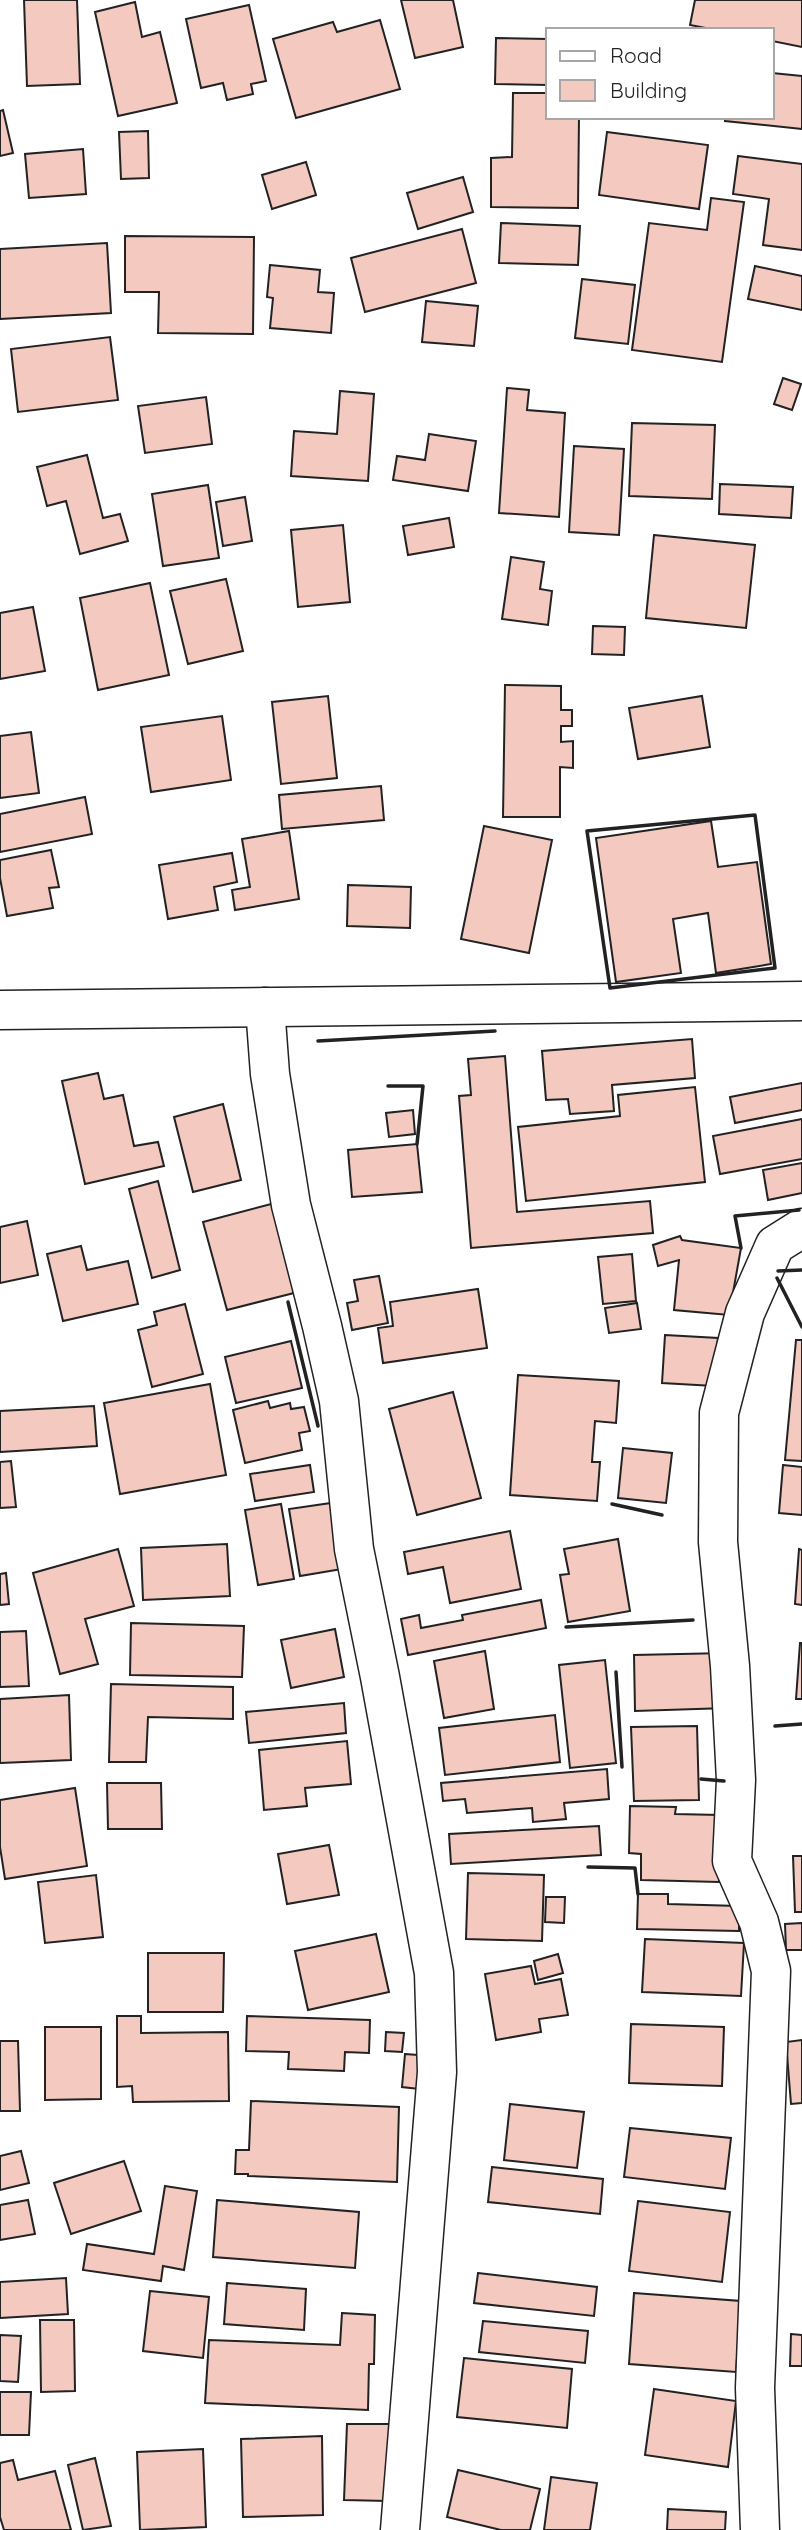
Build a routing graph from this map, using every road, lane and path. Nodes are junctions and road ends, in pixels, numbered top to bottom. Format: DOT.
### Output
graph roads {
  1 [pos="802,1000"];
  2 [pos="265,1007"];
  3 [pos="0,1010"];
  4 [pos="802,1228"];
  5 [pos="400,2530"];
  6 [pos="760,2530"];
  1 -- 2 [label="street"];
  2 -- 3 [label="street"];
  2 -- 5 [label="street"];
  4 -- 6 [label="street"];
}
